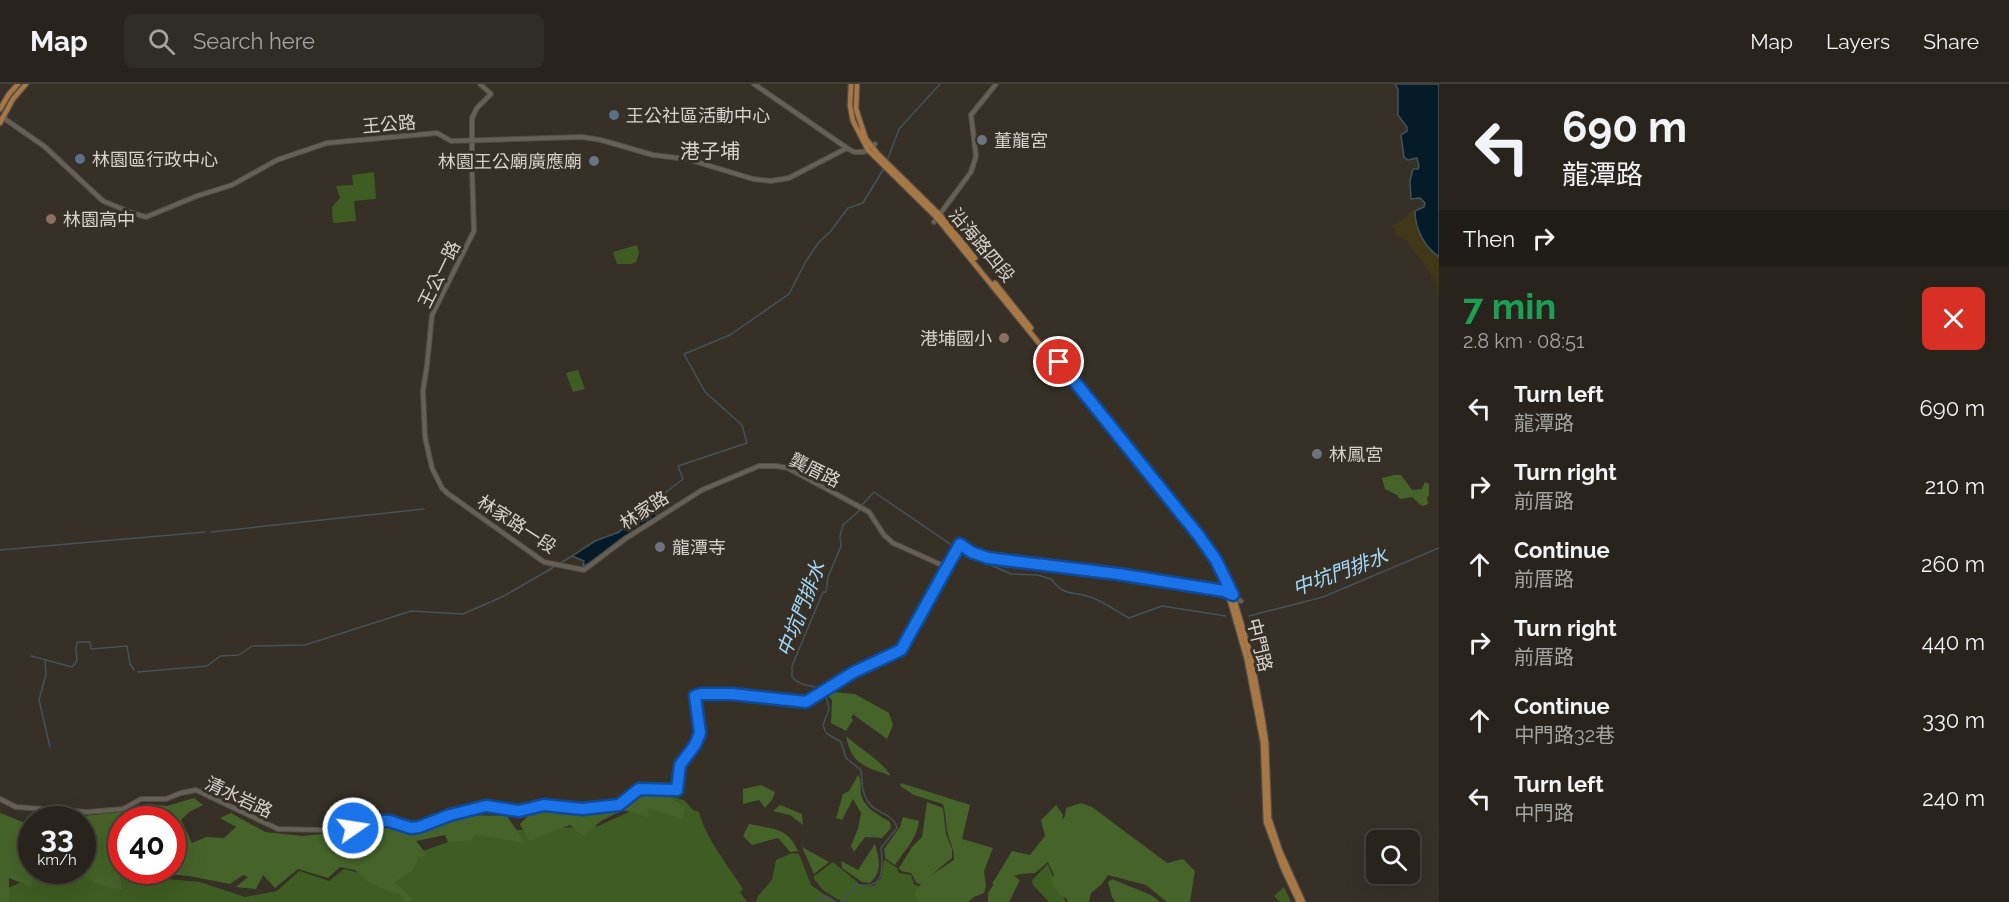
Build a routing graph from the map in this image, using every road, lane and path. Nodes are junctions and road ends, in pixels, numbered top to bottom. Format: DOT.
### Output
graph roads {
  1 [pos="18,84"];
  2 [pos="26,84"];
  3 [pos="480,84"];
  4 [pos="754,84"];
  5 [pos="851,84"];
  6 [pos="857,84"];
  7 [pos="996,84"];
  8 [pos="0,109"];
  9 [pos="1,120"];
  10 [pos="471,140"];
  11 [pos="872,147"];
  12 [pos="847,148"];
  13 [pos="937,218"];
  14 [pos="972,246"];
  15 [pos="967,249"];
  16 [pos="1043,345"];
  17 [pos="724,480"];
  18 [pos="442,488"];
  19 [pos="946,567"];
  20 [pos="584,570"];
  21 [pos="1230,594"];
  22 [pos="1241,601"];
  23 [pos="0,799"];
  24 [pos="1301,902"];
  1 -- 8 [label="main road"];
  2 -- 9 [label="main road"];
  3 -- 10 [label="street, 王公一路"];
  4 -- 12 [label="street"];
  5 -- 11 [label="main road"];
  6 -- 11 [label="main road"];
  7 -- 13 [label="street"];
  9 -- 10 [label="street, 王公路"];
  10 -- 12 [label="street, 王公路"];
  10 -- 18 [label="street, 王公一路"];
  11 -- 12 [label="street"];
  11 -- 13 [label="main road, 沿海路四段"];
  13 -- 15 [label="main road, 沿海路四段"];
  13 -- 16 [label="main road, 沿海路四段"];
  14 -- 15 [label="main road"];
  15 -- 16 [label="main road, 沿海路四段"];
  16 -- 21 [label="main road, 中門路"];
  17 -- 19 [label="street, 龔厝路"];
  17 -- 20 [label="street, 林家路"];
  18 -- 20 [label="street, 林家路一段"];
  19 -- 21 [label="street"];
  19 -- 23 [label="street, 清水岩路"];
  21 -- 22 [label="street"];
  21 -- 24 [label="main road, 中門路"];
}
